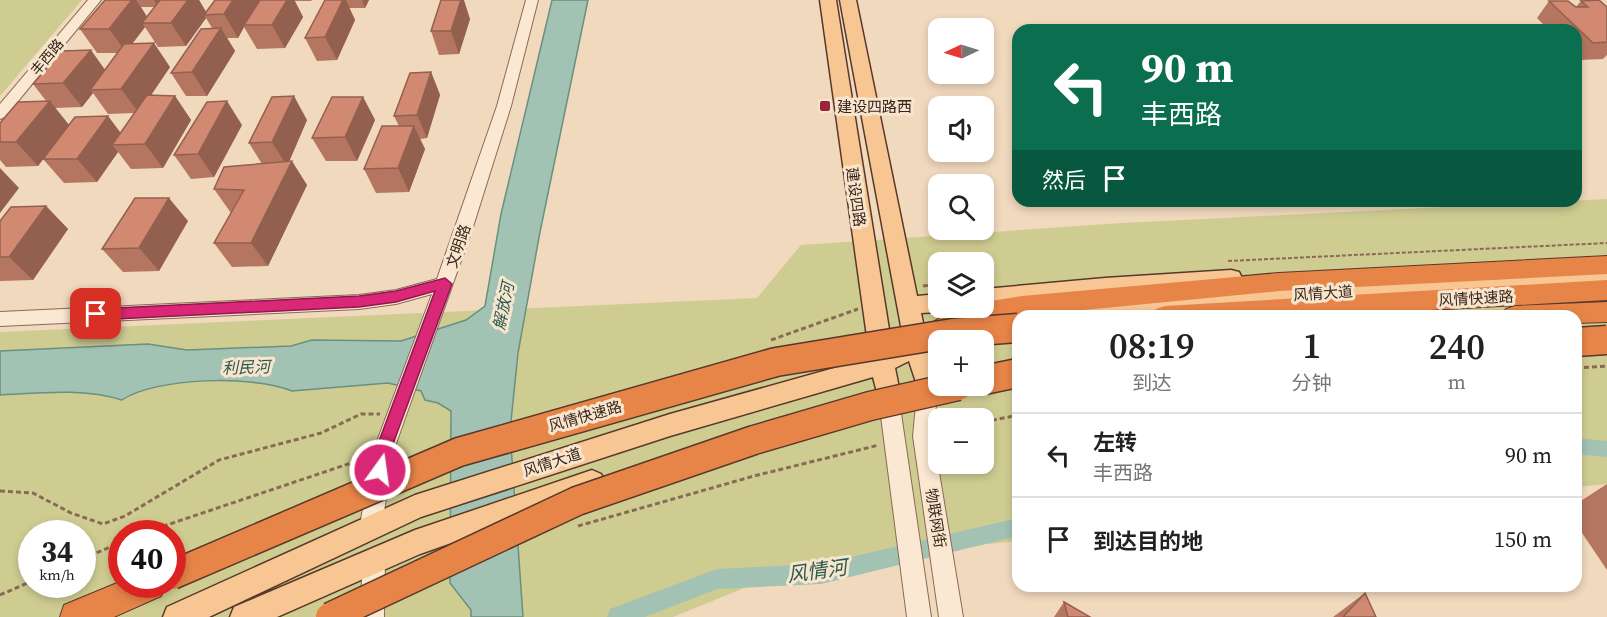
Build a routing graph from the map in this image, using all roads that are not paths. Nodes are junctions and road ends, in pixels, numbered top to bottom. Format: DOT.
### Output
graph roads {
  1 [pos="95,0"];
  2 [pos="532,0"];
  3 [pos="828,0"];
  4 [pos="848,0"];
  5 [pos="0,114"];
  6 [pos="1607,257"];
  7 [pos="1607,266"];
  8 [pos="1607,275"];
  9 [pos="445,284"];
  10 [pos="1607,290"];
  11 [pos="994,297"];
  12 [pos="928,304"];
  13 [pos="909,306"];
  14 [pos="1100,310"];
  15 [pos="1268,310"];
  16 [pos="1607,312"];
  17 [pos="1582,313"];
  18 [pos="0,319"];
  19 [pos="1012,323"];
  20 [pos="1012,328"];
  21 [pos="946,330"];
  22 [pos="989,330"];
  23 [pos="1590,333"];
  24 [pos="928,345"];
  25 [pos="1607,356"];
  26 [pos="881,365"];
  27 [pos="1012,366"];
  28 [pos="994,372"];
  29 [pos="1012,374"];
  30 [pos="994,375"];
  31 [pos="928,383"];
  32 [pos="888,393"];
  33 [pos="928,393"];
  34 [pos="931,396"];
  35 [pos="371,525"];
  36 [pos="374,560"];
  37 [pos="186,569"];
  38 [pos="347,572"];
  39 [pos="120,598"];
  40 [pos="76,617"];
  41 [pos="177,617"];
  42 [pos="244,617"];
  43 [pos="330,617"];
  44 [pos="344,617"];
  45 [pos="372,617"];
  46 [pos="919,617"];
  47 [pos="951,617"];
  1 -- 5 [label="street, 丰西路"];
  2 -- 9 [label="street, 文明路"];
  3 -- 26 [label="main road, 建设四路"];
  4 -- 13 [label="main road, 建设四路"];
  6 -- 11 [label="main road"];
  7 -- 21 [label="highway"];
  8 -- 14 [label="main road, 风情大道"];
  9 -- 18 [label="street"];
  9 -- 35 [label="street, 文明路"];
  10 -- 15 [label="highway, 风情快速路"];
  12 -- 13 [label="main road"];
  13 -- 24 [label="main road, 建设四路"];
  16 -- 17 [label="highway, 风情快速路"];
  19 -- 22 [label="main road"];
  20 -- 37 [label="highway, 风情快速路, bridge"];
  23 -- 25 [label="street"];
  24 -- 26 [label="main road, 风情大道"];
  26 -- 32 [label="main road, 建设四路"];
  26 -- 35 [label="main road, 风情大道"];
  27 -- 28 [label="main road"];
  29 -- 30 [label="highway, bridge"];
  31 -- 32 [label="main road"];
  32 -- 36 [label="main road"];
  32 -- 46 [label="street, 物联网街"];
  33 -- 43 [label="highway, bridge"];
  34 -- 47 [label="street, 物联网街"];
  35 -- 41 [label="main road, 风情大道"];
  36 -- 38 [label="main road"];
  36 -- 45 [label="street"];
  38 -- 42 [label="main road"];
  38 -- 44 [label="street"];
  39 -- 40 [label="highway"];
}
